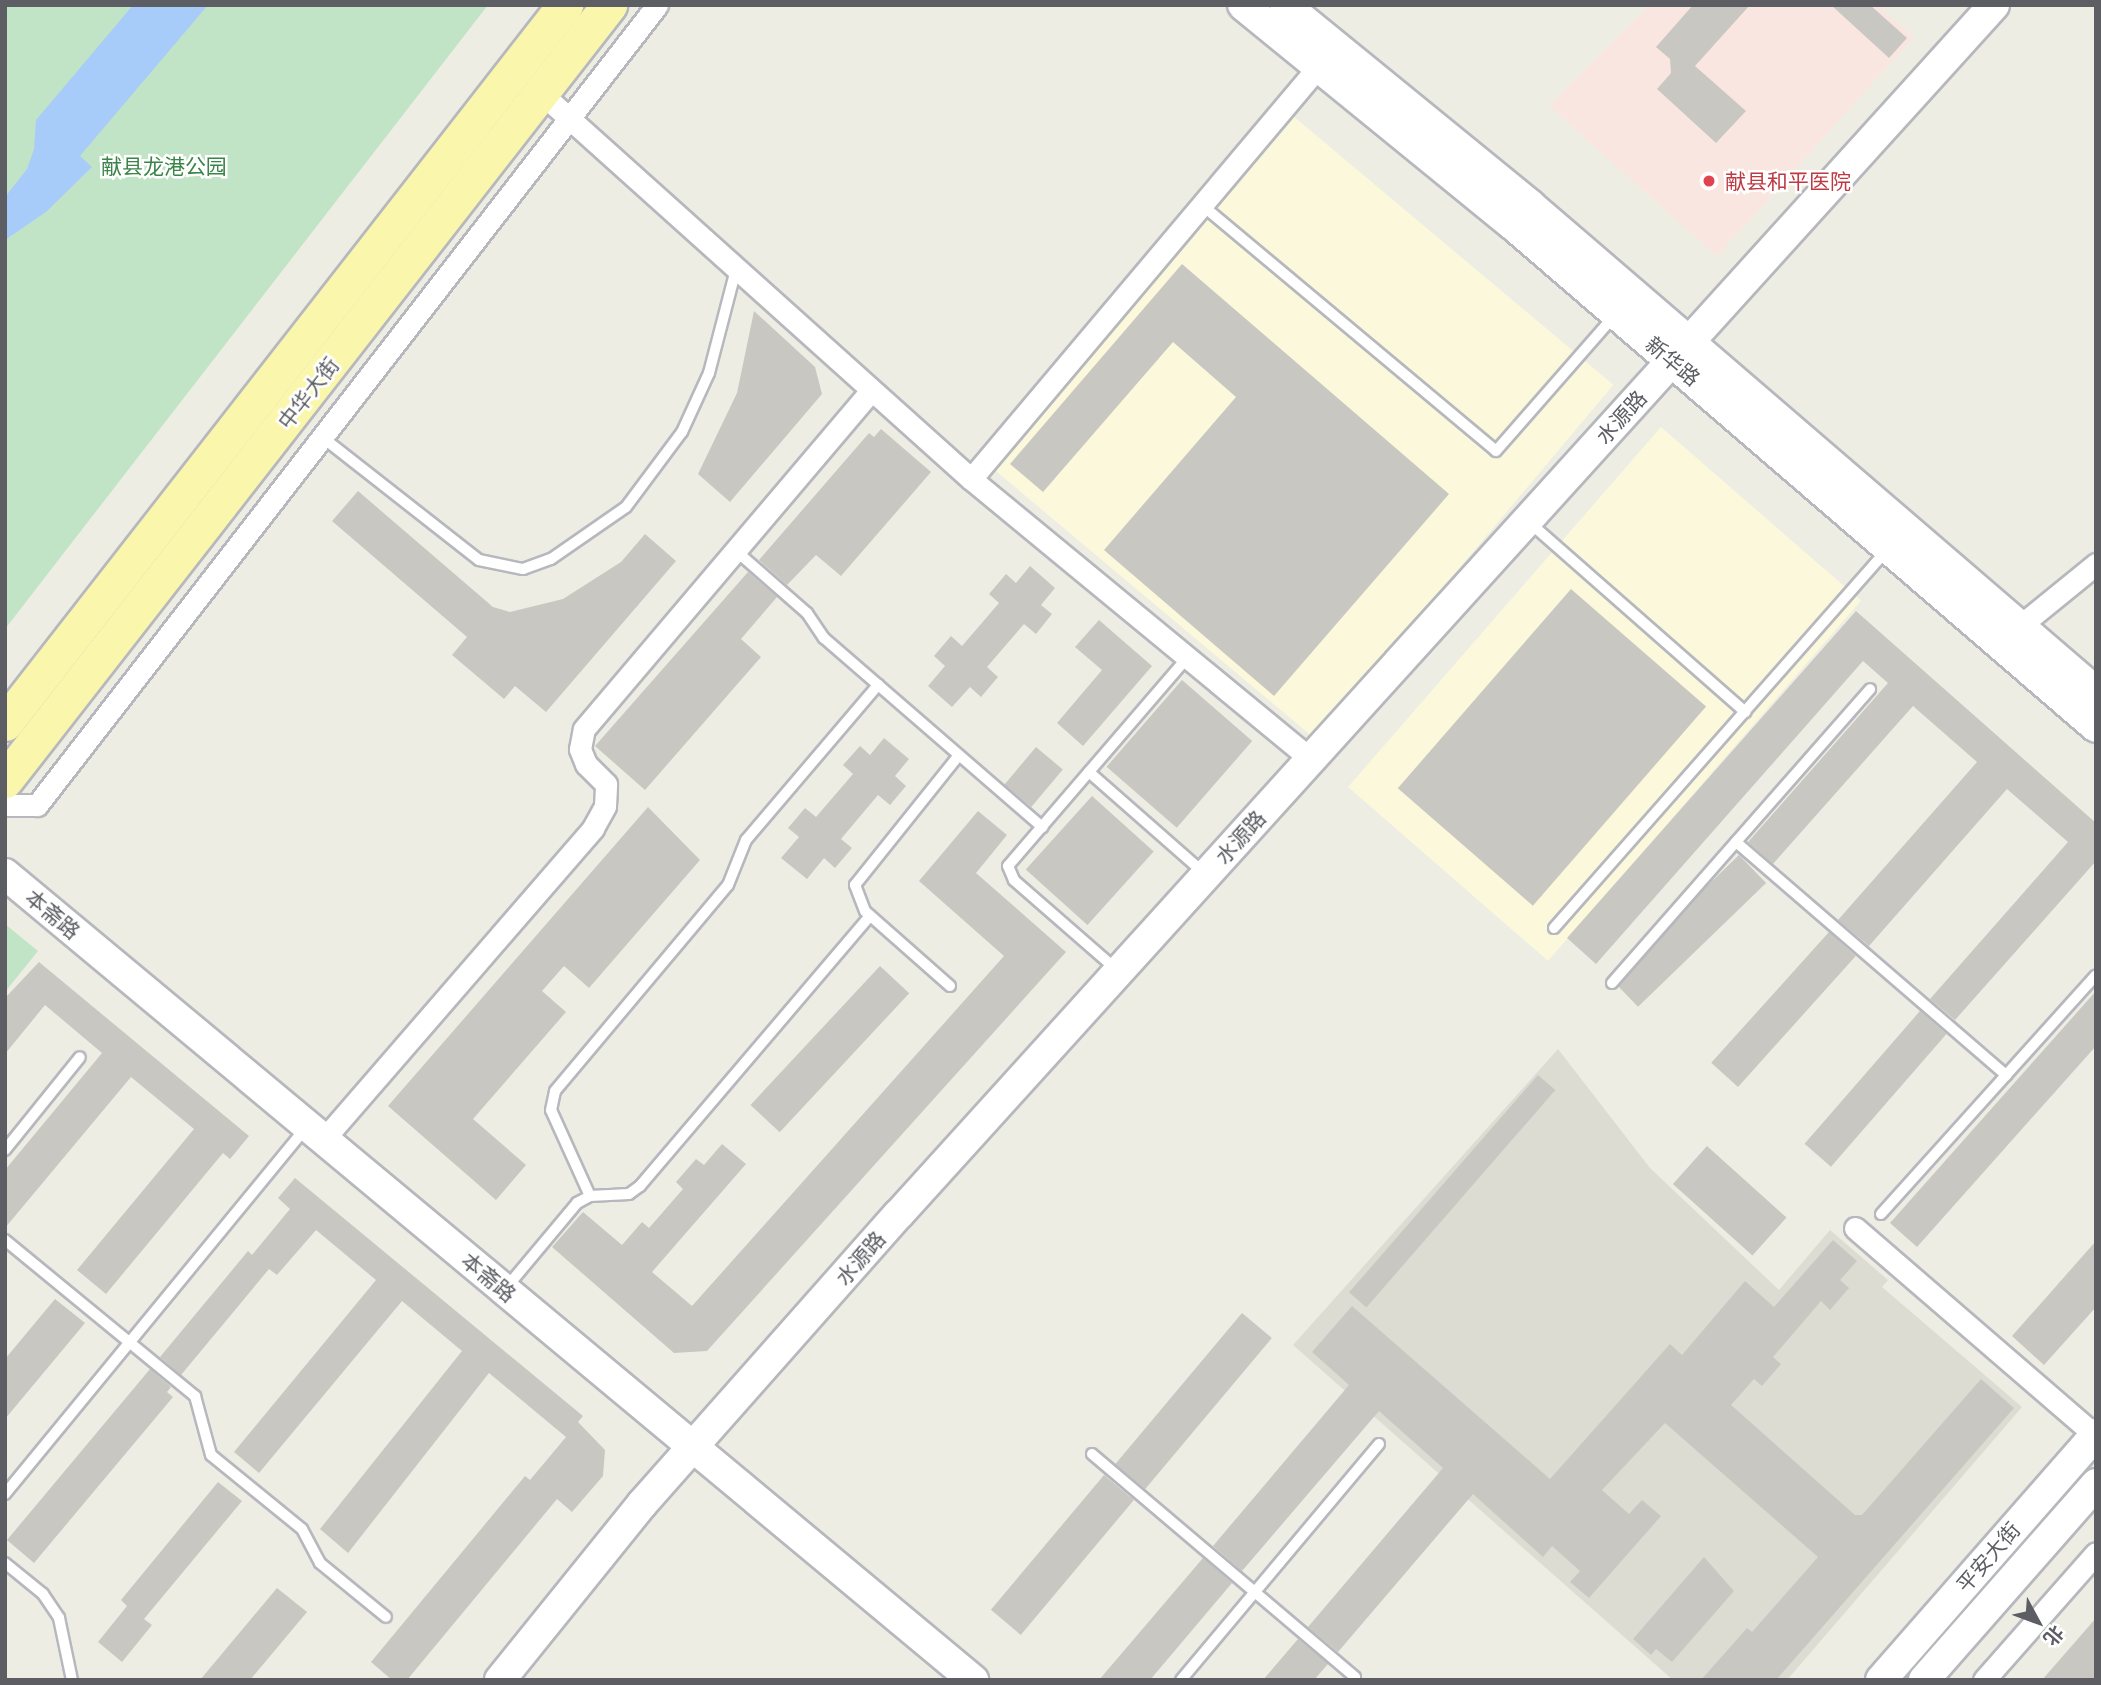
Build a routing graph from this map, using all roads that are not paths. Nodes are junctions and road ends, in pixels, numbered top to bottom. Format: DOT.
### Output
graph roads {
  1 [pos="565,5"];
  2 [pos="609,5"];
  3 [pos="657,5"];
  4 [pos="1243,5"];
  5 [pos="1285,5"];
  6 [pos="1994,5"];
  7 [pos="1318,68"];
  8 [pos="541,93"];
  9 [pos="566,118"];
  10 [pos="1202,205"];
  11 [pos="736,269"];
  12 [pos="1617,313"];
  13 [pos="1681,351"];
  14 [pos="872,390"];
  15 [pos="322,437"];
  16 [pos="971,479"];
  17 [pos="1528,521"];
  18 [pos="1890,546"];
  19 [pos="735,550"];
  20 [pos="2096,564"];
  21 [pos="2021,625"];
  22 [pos="1188,657"];
  23 [pos="878,685"];
  24 [pos="1870,689"];
  25 [pos="2096,692"];
  26 [pos="1745,712"];
  27 [pos="5,723"];
  28 [pos="2096,727"];
  29 [pos="958,755"];
  30 [pos="1311,759"];
  31 [pos="1089,772"];
  32 [pos="5,780"];
  33 [pos="5,805"];
  34 [pos="1042,827"];
  35 [pos="1736,842"];
  36 [pos="5,874"];
  37 [pos="1206,875"];
  38 [pos="870,916"];
  39 [pos="1554,928"];
  40 [pos="1119,971"];
  41 [pos="2096,975"];
  42 [pos="1612,983"];
  43 [pos="950,986"];
  44 [pos="80,1057"];
  45 [pos="2006,1075"];
  46 [pos="316,1133"];
  47 [pos="5,1150"];
  48 [pos="590,1196"];
  49 [pos="1881,1214"];
  50 [pos="1855,1228"];
  51 [pos="5,1240"];
  52 [pos="504,1290"];
  53 [pos="130,1343"];
  54 [pos="2095,1435"];
  55 [pos="1379,1444"];
  56 [pos="693,1447"];
  57 [pos="1092,1454"];
  58 [pos="2096,1484"];
  59 [pos="5,1494"];
  60 [pos="2096,1553"];
  61 [pos="5,1563"];
  62 [pos="1255,1592"];
  63 [pos="386,1617"];
  64 [pos="1355,1677"];
  65 [pos="72,1680"];
  66 [pos="500,1680"];
  67 [pos="973,1680"];
  68 [pos="1181,1680"];
  69 [pos="1881,1680"];
  70 [pos="1924,1680"];
  71 [pos="1984,1680"];
  1 -- 27 [label="main road, 中华大街"];
  2 -- 8 [label="main road, 中华大街"];
  3 -- 9 [label="street"];
  4 -- 7 [label="street, 新华路"];
  5 -- 13 [label="street, 新华路"];
  6 -- 13 [label="street, 水源路"];
  7 -- 10 [label="street"];
  7 -- 12 [label="street, 新华路"];
  8 -- 9 [label="street"];
  8 -- 32 [label="main road, 中华大街"];
  9 -- 11 [label="street"];
  9 -- 15 [label="street"];
  10 -- 12 [label="lane"];
  10 -- 16 [label="street"];
  11 -- 14 [label="street"];
  11 -- 15 [label="lane"];
  12 -- 13 [label="street, 新华路"];
  13 -- 17 [label="street, 水源路"];
  13 -- 18 [label="street, 新华路"];
  13 -- 21 [label="street, 新华路"];
  14 -- 16 [label="street"];
  14 -- 19 [label="street"];
  15 -- 33 [label="street"];
  16 -- 22 [label="street"];
  17 -- 26 [label="lane"];
  17 -- 30 [label="street, 水源路"];
  18 -- 26 [label="lane"];
  18 -- 28 [label="street, 新华路"];
  19 -- 23 [label="lane"];
  19 -- 46 [label="street"];
  20 -- 21 [label="street"];
  21 -- 25 [label="street, 新华路"];
  22 -- 30 [label="street"];
  22 -- 31 [label="lane"];
  23 -- 29 [label="lane"];
  23 -- 48 [label="lane"];
  24 -- 35 [label="lane"];
  26 -- 39 [label="lane"];
  29 -- 34 [label="lane"];
  29 -- 38 [label="lane"];
  30 -- 37 [label="street, 水源路"];
  31 -- 34 [label="lane"];
  31 -- 37 [label="lane"];
  34 -- 40 [label="lane"];
  35 -- 42 [label="lane"];
  35 -- 45 [label="lane"];
  36 -- 46 [label="street, 本斋路"];
  37 -- 40 [label="street, 水源路"];
  38 -- 43 [label="lane"];
  38 -- 48 [label="lane"];
  40 -- 56 [label="street, 水源路"];
  41 -- 45 [label="lane"];
  44 -- 47 [label="lane"];
  45 -- 49 [label="lane"];
  46 -- 52 [label="street, 本斋路"];
  46 -- 53 [label="lane"];
  48 -- 52 [label="lane"];
  50 -- 54 [label="street"];
  51 -- 53 [label="lane"];
  52 -- 56 [label="street, 本斋路"];
  53 -- 59 [label="lane"];
  53 -- 63 [label="lane"];
  54 -- 69 [label="street, 平安大街"];
  55 -- 62 [label="lane"];
  56 -- 66 [label="street, 水源路"];
  56 -- 67 [label="street, 本斋路"];
  57 -- 62 [label="lane"];
  58 -- 70 [label="street, 平安大街"];
  60 -- 71 [label="street"];
  61 -- 65 [label="lane"];
  62 -- 64 [label="lane"];
  62 -- 68 [label="lane"];
}
